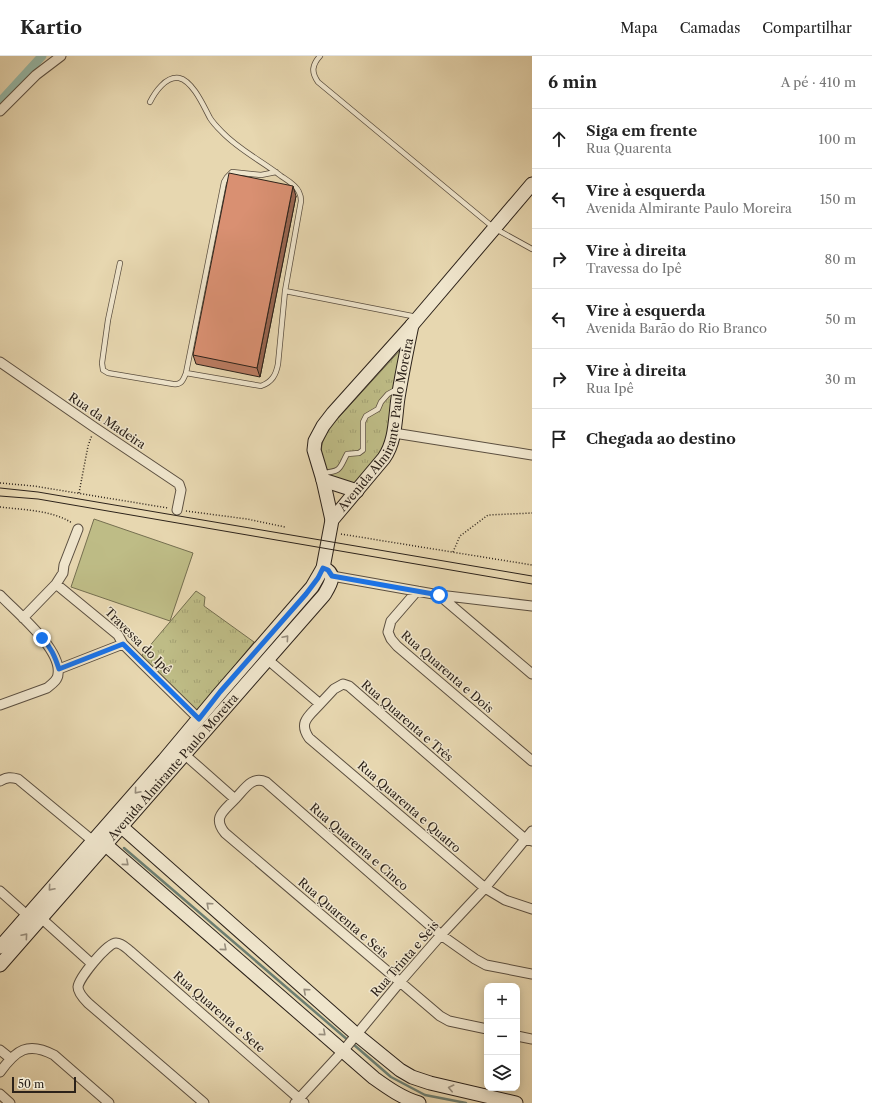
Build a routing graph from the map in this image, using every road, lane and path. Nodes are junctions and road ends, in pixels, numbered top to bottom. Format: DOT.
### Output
graph roads {
  1 [pos="61,56"];
  2 [pos="320,56"];
  3 [pos="150,102"];
  4 [pos="0,111"];
  5 [pos="276,172"];
  6 [pos="532,184"];
  7 [pos="494,228"];
  8 [pos="532,249"];
  9 [pos="120,263"];
  10 [pos="285,291"];
  11 [pos="415,321"];
  12 [pos="0,362"];
  13 [pos="186,373"];
  14 [pos="400,386"];
  15 [pos="94,427"];
  16 [pos="394,433"];
  17 [pos="532,455"];
  18 [pos="322,476"];
  19 [pos="0,483"];
  20 [pos="357,490"];
  21 [pos="79,493"];
  22 [pos="0,507"];
  23 [pos="178,510"];
  24 [pos="532,513"];
  25 [pos="331,526"];
  26 [pos="285,527"];
  27 [pos="78,528"];
  28 [pos="453,552"];
  29 [pos="532,565"];
  30 [pos="327,572"];
  31 [pos="56,584"];
  32 [pos="417,591"];
  33 [pos="0,595"];
  34 [pos="439,595"];
  35 [pos="532,606"];
  36 [pos="23,618"];
  37 [pos="123,644"];
  38 [pos="267,659"];
  39 [pos="242,668"];
  40 [pos="59,669"];
  41 [pos="532,674"];
  42 [pos="252,676"];
  43 [pos="320,704"];
  44 [pos="0,705"];
  45 [pos="199,719"];
  46 [pos="184,754"];
  47 [pos="532,761"];
  48 [pos="0,781"];
  49 [pos="235,799"];
  50 [pos="117,823"];
  51 [pos="532,831"];
  52 [pos="528,840"];
  53 [pos="98,841"];
  54 [pos="485,888"];
  55 [pos="0,890"];
  56 [pos="532,909"];
  57 [pos="27,915"];
  58 [pos="41,918"];
  59 [pos="441,935"];
  60 [pos="0,947"];
  61 [pos="92,964"];
  62 [pos="0,965"];
  63 [pos="532,974"];
  64 [pos="400,982"];
  65 [pos="484,1029"];
  66 [pos="520,1037"];
  67 [pos="532,1039"];
  68 [pos="350,1043"];
  69 [pos="0,1050"];
  70 [pos="10,1058"];
  71 [pos="0,1072"];
  72 [pos="0,1094"];
  73 [pos="299,1102"];
  74 [pos="10,1103"];
  75 [pos="109,1103"];
  76 [pos="204,1103"];
  77 [pos="419,1103"];
  78 [pos="516,1103"];
  1 -- 4 [label="street"];
  2 -- 7 [label="lane"];
  3 -- 5 [label="lane"];
  5 -- 10 [label="lane"];
  5 -- 13 [label="lane"];
  6 -- 7 [label="main road, Avenida Almirante Paulo Moreira"];
  7 -- 8 [label="lane"];
  7 -- 11 [label="main road, Avenida Almirante Paulo Moreira"];
  9 -- 13 [label="lane"];
  10 -- 11 [label="lane"];
  10 -- 13 [label="lane"];
  11 -- 14 [label="main road, Avenida Almirante Paulo Moreira"];
  11 -- 18 [label="main road, Avenida Almirante Paulo Moreira"];
  12 -- 15 [label="street, Rua da Madeira"];
  14 -- 16 [label="main road, Avenida Almirante Paulo Moreira"];
  14 -- 18 [label="lane"];
  15 -- 21 [label="path"];
  15 -- 23 [label="street, Rua da Madeira"];
  16 -- 17 [label="street"];
  16 -- 20 [label="main road, Avenida Almirante Paulo Moreira"];
  18 -- 20 [label="main road"];
  18 -- 25 [label="main road, Avenida Almirante Paulo Moreira"];
  19 -- 21 [label="path"];
  20 -- 25 [label="main road, Avenida Almirante Paulo Moreira"];
  21 -- 23 [label="path"];
  22 -- 27 [label="path"];
  23 -- 26 [label="path"];
  24 -- 28 [label="path"];
  25 -- 28 [label="path"];
  25 -- 30 [label="main road, Avenida Almirante Paulo Moreira"];
  27 -- 31 [label="street"];
  28 -- 29 [label="path"];
  30 -- 32 [label="street"];
  38 -- 30 [label="main road, Avenida Almirante Paulo Moreira, one-way"];
  30 -- 39 [label="main road, Avenida Almirante Paulo Moreira"];
  31 -- 36 [label="street"];
  31 -- 37 [label="street, Travessa do Ipê"];
  32 -- 34 [label="street"];
  32 -- 47 [label="street, Rua Quarenta e Dois"];
  33 -- 36 [label="street"];
  34 -- 35 [label="street"];
  34 -- 41 [label="street"];
  36 -- 40 [label="street"];
  37 -- 40 [label="street"];
  37 -- 45 [label="street, Travessa do Ipê"];
  38 -- 42 [label="main road, Avenida Almirante Paulo Moreira"];
  38 -- 43 [label="street"];
  39 -- 42 [label="main road"];
  39 -- 45 [label="main road, Avenida Almirante Paulo Moreira"];
  40 -- 44 [label="street"];
  42 -- 46 [label="main road, Avenida Almirante Paulo Moreira"];
  43 -- 52 [label="street, Rua Quarenta e Três"];
  43 -- 54 [label="street, Rua Quarenta e Quatro"];
  45 -- 50 [label="main road, Avenida Almirante Paulo Moreira, one-way"];
  46 -- 49 [label="street"];
  46 -- 50 [label="main road, Avenida Almirante Paulo Moreira"];
  48 -- 53 [label="street"];
  49 -- 59 [label="street, Rua Quarenta e Cinco"];
  49 -- 64 [label="street, Rua Quarenta e Seis"];
  50 -- 53 [label="main road, Avenida Almirante Paulo Moreira"];
  68 -- 50 [label="main road, one-way"];
  51 -- 52 [label="street, Rua Trinta e Seis"];
  52 -- 54 [label="street, Rua Trinta e Seis"];
  53 -- 57 [label="main road, Avenida Almirante Paulo Moreira, one-way"];
  53 -- 58 [label="main road, Avenida Almirante Paulo Moreira"];
  53 -- 68 [label="main road, one-way"];
  54 -- 56 [label="street, Rua Quarenta e Quatro"];
  54 -- 59 [label="street, Rua Trinta e Seis"];
  55 -- 57 [label="street"];
  57 -- 60 [label="main road, Avenida Almirante Paulo Moreira"];
  58 -- 61 [label="street"];
  62 -- 58 [label="main road, Avenida Almirante Paulo Moreira, one-way"];
  59 -- 63 [label="street, Rua Quarenta e Cinco"];
  59 -- 64 [label="street, Rua Trinta e Seis"];
  61 -- 73 [label="street, Rua Quarenta e Sete"];
  61 -- 76 [label="street"];
  64 -- 65 [label="street, Rua Quarenta e Seis"];
  64 -- 68 [label="street, Rua Trinta e Seis"];
  66 -- 67 [label="street"];
  68 -- 73 [label="street, Rua Trinta e Seis"];
  68 -- 77 [label="main road"];
  78 -- 68 [label="main road, one-way"];
  69 -- 70 [label="street"];
  70 -- 71 [label="street"];
  70 -- 75 [label="street"];
  72 -- 74 [label="street"];
}
